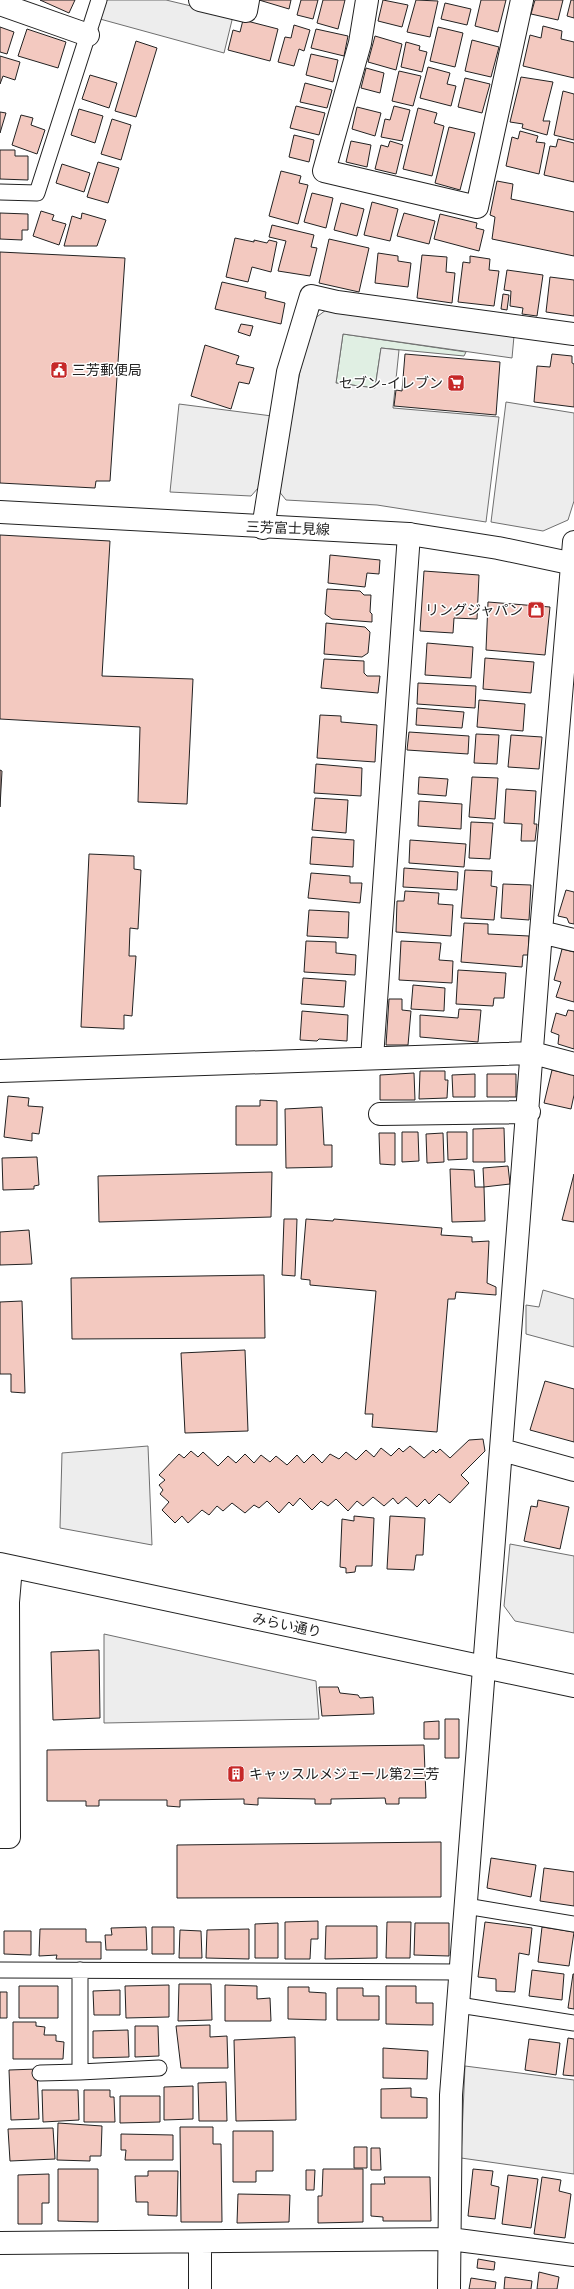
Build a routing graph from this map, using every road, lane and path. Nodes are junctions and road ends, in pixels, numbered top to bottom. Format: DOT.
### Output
graph roads {
  1 [pos="99,0"];
  2 [pos="200,0"];
  3 [pos="248,0"];
  4 [pos="367,0"];
  5 [pos="522,0"];
  6 [pos="0,4"];
  7 [pos="88,35"];
  8 [pos="0,192"];
  9 [pos="574,334"];
  10 [pos="0,512"];
  11 [pos="263,528"];
  12 [pos="409,534"];
  13 [pos="574,542"];
  14 [pos="573,563"];
  15 [pos="541,932"];
  16 [pos="574,940"];
  17 [pos="533,1053"];
  18 [pos="372,1058"];
  19 [pos="574,1064"];
  20 [pos="0,1071"];
  21 [pos="529,1112"];
  22 [pos="380,1114"];
  23 [pos="502,1450"];
  24 [pos="574,1470"];
  25 [pos="5,1566"];
  26 [pos="484,1667"];
  27 [pos="574,1686"];
  28 [pos="4,1720"];
  29 [pos="0,1837"];
  30 [pos="466,1906"];
  31 [pos="574,1924"];
  32 [pos="0,1970"];
  33 [pos="80,1970"];
  34 [pos="461,1972"];
  35 [pos="459,2005"];
  36 [pos="574,2023"];
  37 [pos="159,2068"];
  38 [pos="80,2072"];
  39 [pos="40,2073"];
  40 [pos="450,2239"];
  41 [pos="200,2242"];
  42 [pos="0,2243"];
  43 [pos="574,2255"];
  44 [pos="200,2289"];
  45 [pos="449,2289"];
  1 -- 7 [label="lane"];
  2 -- 3 [label="street"];
  4 -- 5 [label="street"];
  6 -- 7 [label="street"];
  7 -- 8 [label="lane"];
  9 -- 11 [label="street"];
  10 -- 11 [label="street, 三芳富士見線"];
  11 -- 12 [label="street, 三芳富士見線"];
  12 -- 14 [label="street, 三芳富士見線"];
  12 -- 18 [label="street"];
  13 -- 14 [label="street"];
  14 -- 15 [label="street"];
  15 -- 16 [label="street"];
  15 -- 17 [label="street"];
  17 -- 18 [label="street"];
  17 -- 19 [label="street"];
  17 -- 21 [label="street"];
  18 -- 20 [label="street"];
  21 -- 22 [label="street"];
  21 -- 23 [label="street"];
  23 -- 24 [label="street"];
  23 -- 26 [label="street"];
  25 -- 26 [label="street, みらい通り"];
  25 -- 28 [label="street"];
  26 -- 27 [label="street, みらい通り"];
  26 -- 30 [label="street"];
  28 -- 29 [label="street"];
  30 -- 31 [label="lane"];
  30 -- 34 [label="street"];
  32 -- 33 [label="lane"];
  33 -- 34 [label="lane"];
  33 -- 38 [label="lane"];
  34 -- 35 [label="street"];
  35 -- 36 [label="lane"];
  35 -- 40 [label="street"];
  37 -- 38 [label="lane"];
  38 -- 39 [label="lane"];
  40 -- 41 [label="street"];
  40 -- 43 [label="street"];
  40 -- 45 [label="street"];
  41 -- 42 [label="street"];
  41 -- 44 [label="street"];
}
